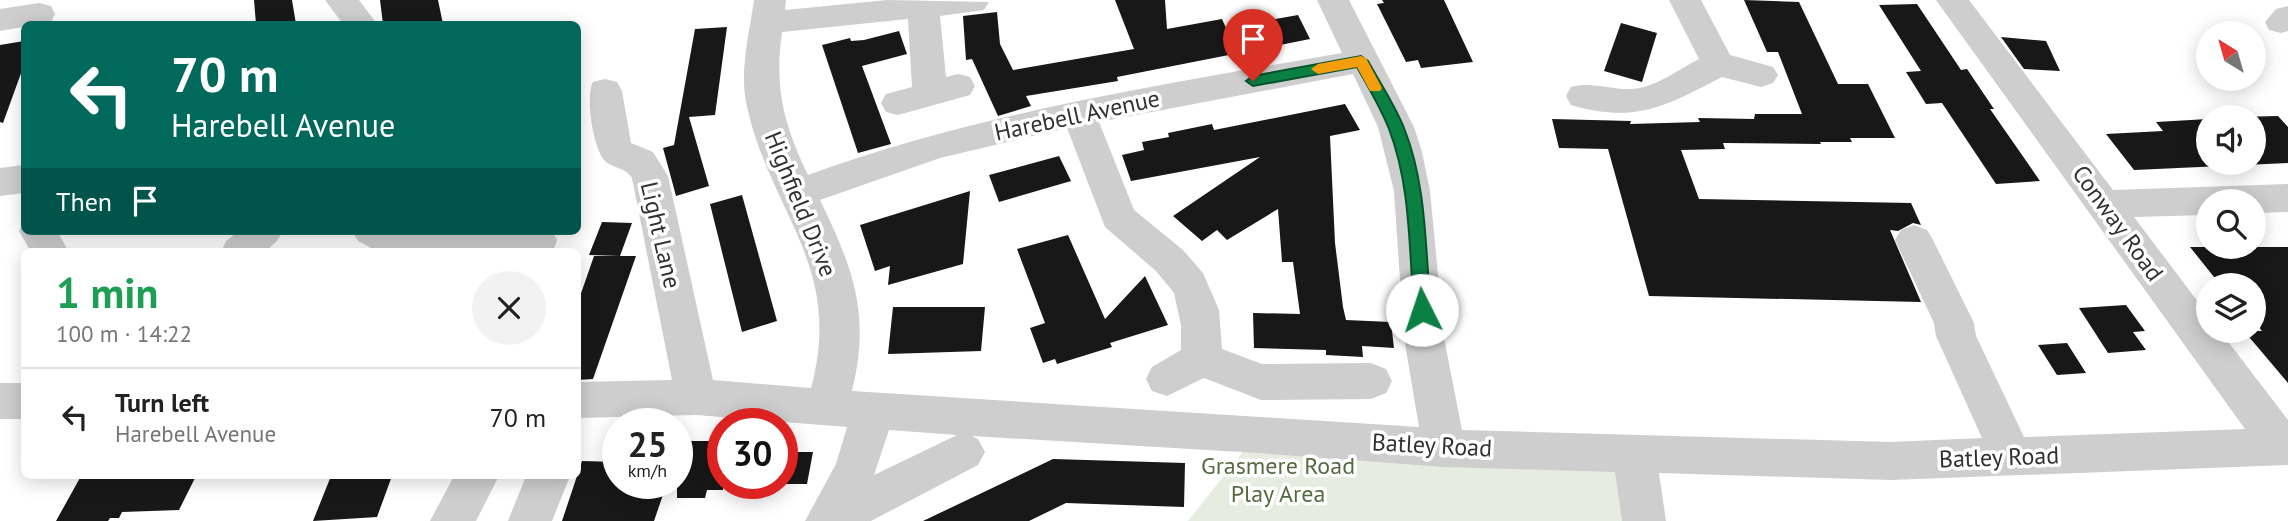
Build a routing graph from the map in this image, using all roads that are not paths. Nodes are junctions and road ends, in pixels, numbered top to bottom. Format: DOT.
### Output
graph roads {
  1 [pos="3,0"];
  2 [pos="341,0"];
  3 [pos="1333,0"];
  4 [pos="1685,0"];
  5 [pos="1952,0"];
  6 [pos="973,2"];
  7 [pos="0,6"];
  8 [pos="923,8"];
  9 [pos="768,12"];
  10 [pos="39,15"];
  11 [pos="0,20"];
  12 [pos="359,21"];
  13 [pos="1361,61"];
  14 [pos="1718,64"];
  15 [pos="1761,75"];
  16 [pos="605,91"];
  17 [pos="929,94"];
  18 [pos="1583,96"];
  19 [pos="1079,114"];
  20 [pos="21,179"];
  21 [pos="0,182"];
  22 [pos="799,193"];
  23 [pos="2288,198"];
  24 [pos="2105,204"];
  25 [pos="380,235"];
  26 [pos="491,235"];
  27 [pos="1913,240"];
  28 [pos="535,248"];
  29 [pos="1201,359"];
  30 [pos="1167,379"];
  31 [pos="1370,381"];
  32 [pos="696,397"];
  33 [pos="581,400"];
  34 [pos="0,401"];
  35 [pos="21,401"];
  36 [pos="827,406"];
  37 [pos="872,409"];
  38 [pos="2286,447"];
  39 [pos="1444,448"];
  40 [pos="963,452"];
  41 [pos="1634,452"];
  42 [pos="2012,457"];
  43 [pos="475,479"];
  44 [pos="547,479"];
  45 [pos="872,511"];
  46 [pos="452,521"];
  47 [pos="530,521"];
  48 [pos="827,521"];
  49 [pos="1644,521"];
  1 -- 7 [label="street"];
  2 -- 12 [label="street"];
  3 -- 13 [label="street"];
  4 -- 14 [label="street"];
  5 -- 24 [label="street, Conway Road"];
  6 -- 8 [label="street"];
  8 -- 9 [label="street"];
  8 -- 17 [label="street"];
  9 -- 22 [label="street, Highfield Drive"];
  10 -- 11 [label="street"];
  13 -- 19 [label="street, Harebell Avenue"];
  13 -- 39 [label="street"];
  14 -- 15 [label="street"];
  14 -- 18 [label="street"];
  16 -- 32 [label="street, Light Lane"];
  19 -- 22 [label="street, Harebell Avenue"];
  19 -- 29 [label="street"];
  20 -- 21 [label="street"];
  22 -- 36 [label="street, Highfield Drive"];
  23 -- 24 [label="street"];
  24 -- 38 [label="street, Conway Road"];
  25 -- 26 [label="street"];
  26 -- 28 [label="street"];
  27 -- 42 [label="street"];
  29 -- 30 [label="street"];
  29 -- 31 [label="street"];
  32 -- 33 [label="street, Batley Road"];
  32 -- 36 [label="street, Batley Road"];
  34 -- 35 [label="street"];
  36 -- 37 [label="street, Batley Road"];
  37 -- 39 [label="street, Batley Road"];
  37 -- 48 [label="street"];
  38 -- 42 [label="street, Batley Road"];
  39 -- 41 [label="street, Batley Road"];
  40 -- 45 [label="street"];
  41 -- 42 [label="street, Batley Road"];
  41 -- 49 [label="street"];
  43 -- 46 [label="street"];
  44 -- 47 [label="street"];
  45 -- 48 [label="street"];
}
